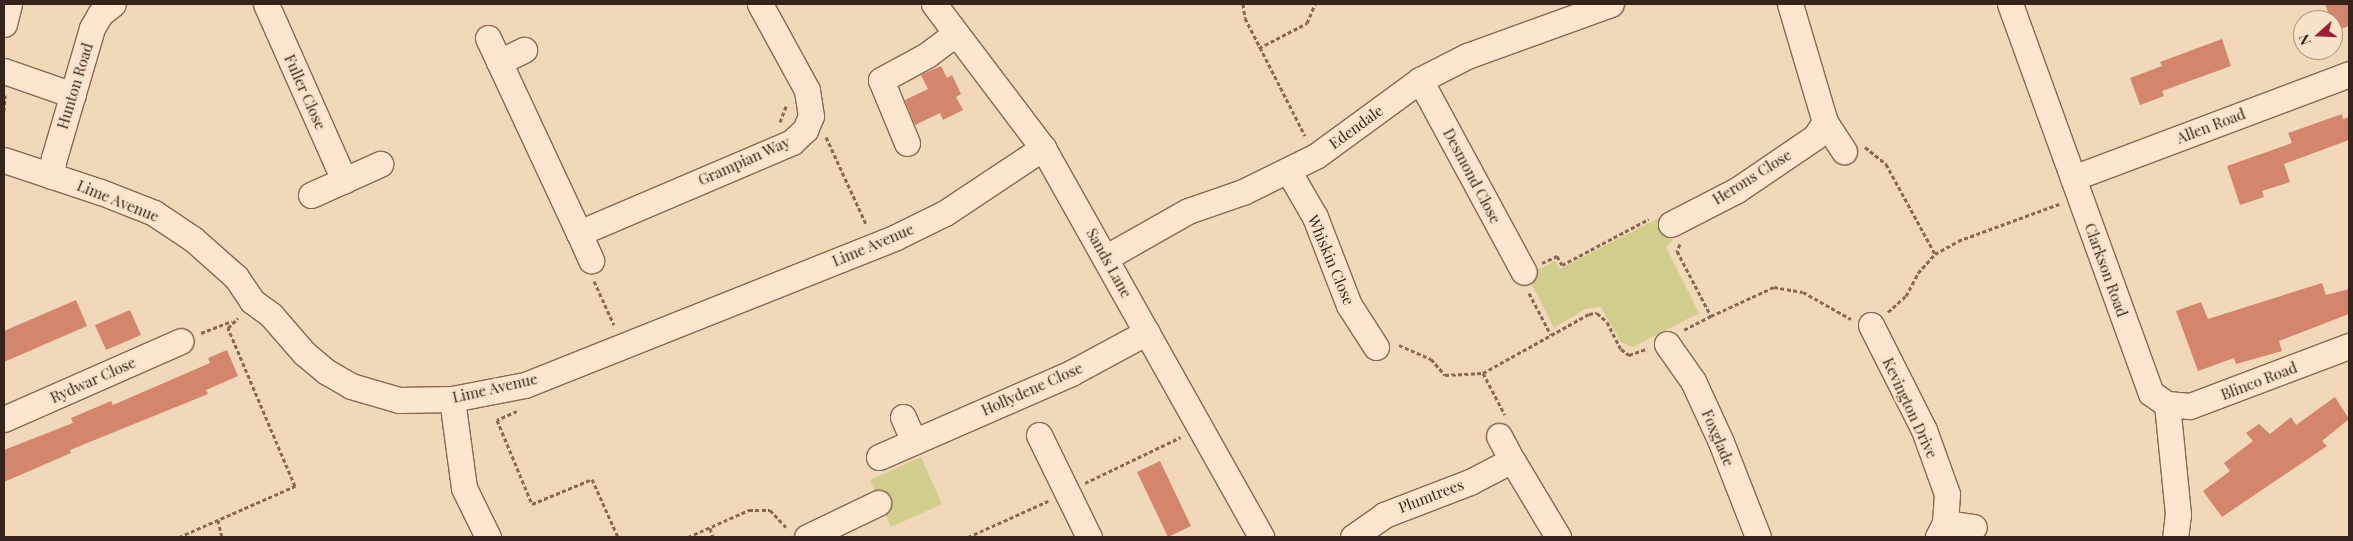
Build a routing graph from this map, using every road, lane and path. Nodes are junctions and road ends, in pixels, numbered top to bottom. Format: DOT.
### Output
graph roads {
  1 [pos="10,4"];
  2 [pos="113,4"];
  3 [pos="266,4"];
  4 [pos="760,4"];
  5 [pos="934,4"];
  6 [pos="1243,4"];
  7 [pos="1315,4"];
  8 [pos="1611,4"];
  9 [pos="1790,4"];
  10 [pos="2010,4"];
  11 [pos="4,24"];
  12 [pos="955,34"];
  13 [pos="488,38"];
  14 [pos="1258,48"];
  15 [pos="524,50"];
  16 [pos="499,62"];
  17 [pos="4,71"];
  18 [pos="798,73"];
  19 [pos="2349,74"];
  20 [pos="1420,80"];
  21 [pos="73,95"];
  22 [pos="811,116"];
  23 [pos="1825,122"];
  24 [pos="907,143"];
  25 [pos="1043,148"];
  26 [pos="769,151"];
  27 [pos="1844,151"];
  28 [pos="1316,156"];
  29 [pos="4,160"];
  30 [pos="380,164"];
  31 [pos="1289,172"];
  32 [pos="51,176"];
  33 [pos="344,180"];
  34 [pos="2076,187"];
  35 [pos="311,195"];
  36 [pos="1672,224"];
  37 [pos="579,233"];
  38 [pos="876,245"];
  39 [pos="1935,254"];
  40 [pos="1105,258"];
  41 [pos="591,260"];
  42 [pos="1524,272"];
  43 [pos="247,315"];
  44 [pos="1711,316"];
  45 [pos="233,320"];
  46 [pos="1871,325"];
  47 [pos="1147,332"];
  48 [pos="1551,335"];
  49 [pos="182,341"];
  50 [pos="1667,344"];
  51 [pos="624,346"];
  52 [pos="2349,346"];
  53 [pos="1376,347"];
  54 [pos="1483,373"];
  55 [pos="526,385"];
  56 [pos="452,399"];
  57 [pos="2167,404"];
  58 [pos="903,417"];
  59 [pos="4,419"];
  60 [pos="1039,435"];
  61 [pos="1499,436"];
  62 [pos="914,442"];
  63 [pos="879,457"];
  64 [pos="1512,460"];
  65 [pos="878,504"];
  66 [pos="218,520"];
  67 [pos="1974,527"];
  68 [pos="710,528"];
  69 [pos="1941,530"];
  70 [pos="798,535"];
  71 [pos="179,537"];
  72 [pos="222,537"];
  73 [pos="488,537"];
  74 [pos="618,537"];
  75 [pos="688,537"];
  76 [pos="713,537"];
  77 [pos="1089,537"];
  78 [pos="1261,537"];
  79 [pos="1322,537"];
  80 [pos="1328,537"];
  81 [pos="1353,537"];
  82 [pos="1558,537"];
  83 [pos="1758,537"];
  84 [pos="2175,537"];
  1 -- 11 [label="street"];
  2 -- 21 [label="street, Hunton Road"];
  3 -- 33 [label="street, Fuller Close"];
  4 -- 18 [label="street"];
  5 -- 12 [label="street, Sands Lane"];
  6 -- 14 [label="path"];
  7 -- 14 [label="path"];
  8 -- 20 [label="street, Edendale"];
  9 -- 23 [label="street"];
  10 -- 34 [label="street, Clarkson Road"];
  12 -- 24 [label="street"];
  12 -- 25 [label="street, Sands Lane"];
  13 -- 16 [label="street"];
  14 -- 28 [label="path"];
  15 -- 16 [label="street"];
  16 -- 37 [label="street"];
  17 -- 21 [label="street"];
  18 -- 22 [label="street"];
  18 -- 26 [label="path"];
  19 -- 34 [label="street, Allen Road"];
  20 -- 28 [label="street, Edendale"];
  20 -- 42 [label="street, Desmond Close"];
  21 -- 32 [label="street, Hunton Road"];
  22 -- 26 [label="street, Grampian Way"];
  22 -- 38 [label="path"];
  23 -- 27 [label="street"];
  23 -- 36 [label="street, Herons Close"];
  25 -- 38 [label="street, Lime Avenue"];
  25 -- 40 [label="street, Sands Lane"];
  26 -- 37 [label="street, Grampian Way"];
  27 -- 39 [label="path"];
  28 -- 31 [label="street, Edendale"];
  29 -- 32 [label="street, Lime Avenue"];
  30 -- 33 [label="street"];
  31 -- 40 [label="street, Edendale"];
  31 -- 53 [label="street, Whiskin Close"];
  32 -- 56 [label="street, Lime Avenue"];
  33 -- 35 [label="street"];
  34 -- 39 [label="path"];
  34 -- 57 [label="street, Clarkson Road"];
  36 -- 42 [label="path"];
  36 -- 44 [label="path"];
  37 -- 41 [label="street"];
  38 -- 51 [label="street, Lime Avenue"];
  39 -- 46 [label="path"];
  40 -- 47 [label="street, Sands Lane"];
  41 -- 51 [label="path"];
  42 -- 48 [label="path"];
  43 -- 45 [label="path"];
  44 -- 46 [label="path"];
  44 -- 50 [label="path"];
  45 -- 49 [label="path"];
  45 -- 66 [label="path"];
  46 -- 69 [label="street, Kevington Drive"];
  47 -- 62 [label="street, Hollydene Close"];
  47 -- 78 [label="street, Sands Lane"];
  48 -- 50 [label="path"];
  48 -- 54 [label="path"];
  49 -- 59 [label="street, Rydwar Close"];
  50 -- 83 [label="street, Foxglade"];
  51 -- 55 [label="street, Lime Avenue"];
  52 -- 57 [label="street, Blinco Road"];
  53 -- 54 [label="path"];
  54 -- 61 [label="path"];
  55 -- 56 [label="street, Lime Avenue"];
  55 -- 74 [label="path"];
  56 -- 73 [label="street"];
  57 -- 84 [label="street"];
  58 -- 62 [label="street"];
  60 -- 77 [label="street"];
  61 -- 64 [label="street"];
  62 -- 63 [label="street, Hollydene Close"];
  64 -- 81 [label="street, Plumtrees"];
  64 -- 82 [label="street"];
  65 -- 70 [label="street"];
  66 -- 71 [label="path"];
  66 -- 72 [label="path"];
  67 -- 69 [label="street, Kevington Drive"];
  68 -- 70 [label="path"];
  68 -- 75 [label="path"];
  68 -- 76 [label="path"];
  79 -- 80 [label="path"];
}
